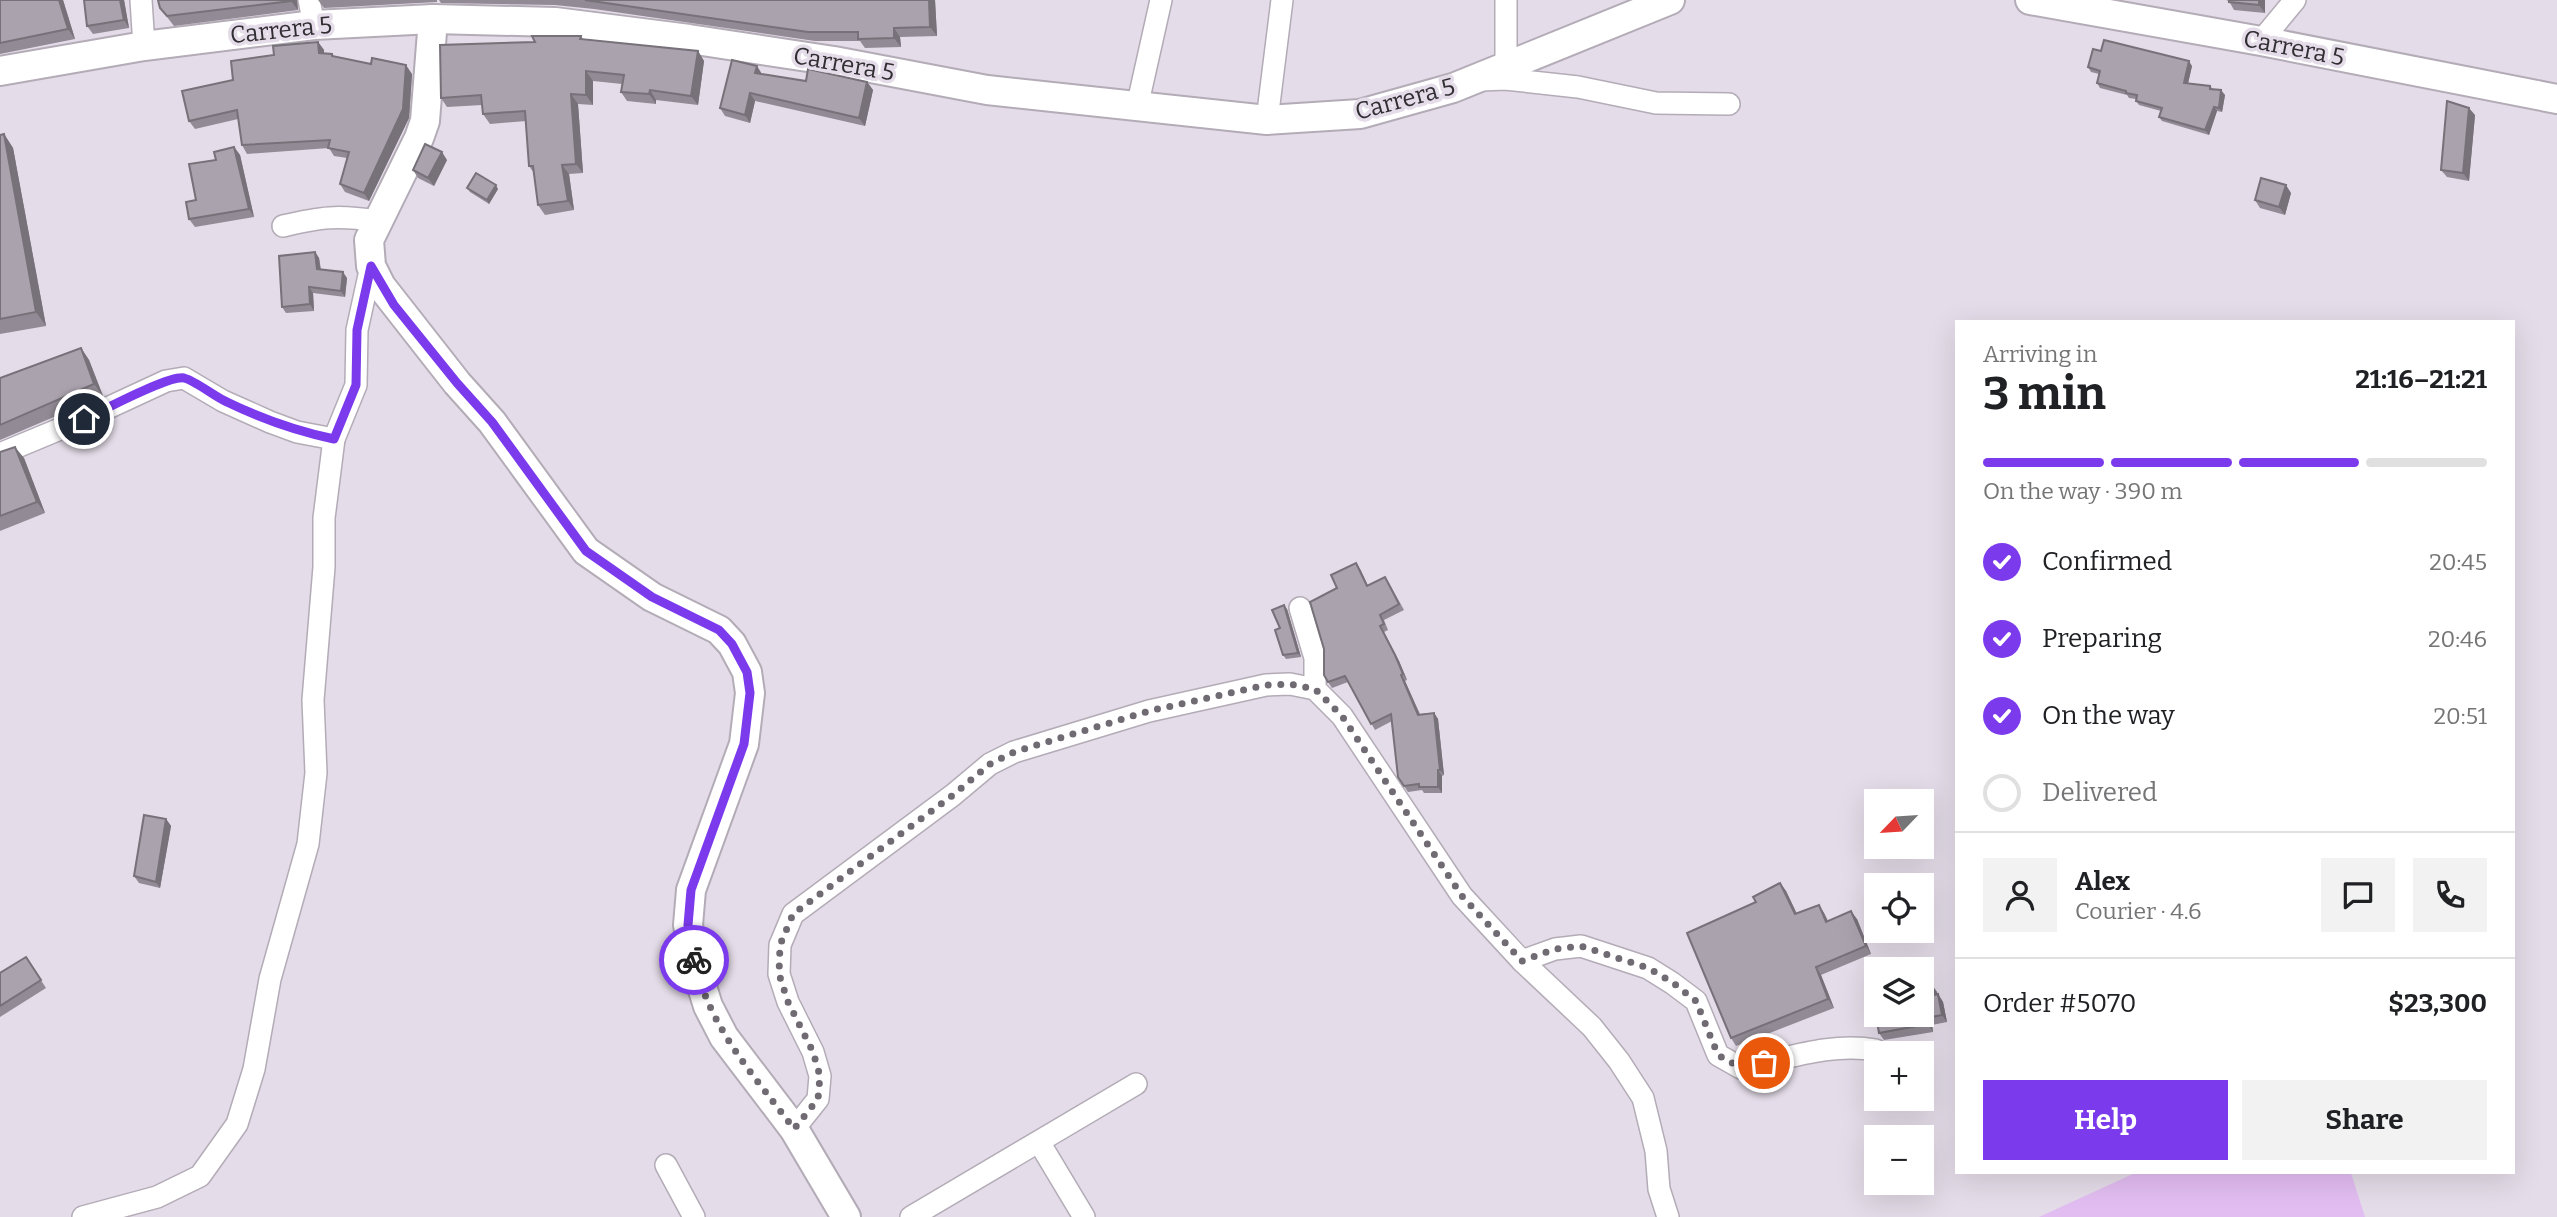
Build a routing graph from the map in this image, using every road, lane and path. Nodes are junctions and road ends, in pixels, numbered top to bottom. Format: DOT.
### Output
graph roads {
  1 [pos="141,0"];
  2 [pos="1161,0"];
  3 [pos="1282,0"];
  4 [pos="1506,0"];
  5 [pos="1670,0"];
  6 [pos="2295,0"];
  7 [pos="2042,1"];
  8 [pos="311,12"];
  9 [pos="433,19"];
  10 [pos="2261,41"];
  11 [pos="144,46"];
  12 [pos="1506,67"];
  13 [pos="0,71"];
  14 [pos="1473,80"];
  15 [pos="2557,99"];
  16 [pos="1729,104"];
  17 [pos="1137,107"];
  18 [pos="1267,120"];
  19 [pos="377,221"];
  20 [pos="283,226"];
  21 [pos="371,266"];
  22 [pos="334,439"];
  23 [pos="0,454"];
  24 [pos="1300,608"];
  25 [pos="1315,689"];
  26 [pos="1522,961"];
  27 [pos="1864,1048"];
  28 [pos="1136,1084"];
  29 [pos="794,1129"];
  30 [pos="1039,1142"];
  31 [pos="666,1165"];
  32 [pos="83,1217"];
  33 [pos="694,1217"];
  34 [pos="846,1217"];
  35 [pos="911,1217"];
  36 [pos="1084,1217"];
  37 [pos="1668,1217"];
  1 -- 11 [label="street"];
  2 -- 17 [label="street"];
  3 -- 18 [label="street"];
  4 -- 12 [label="street"];
  5 -- 12 [label="main road, Carrera 5"];
  6 -- 10 [label="street"];
  7 -- 10 [label="main road, Carrera 5"];
  8 -- 9 [label="main road, Carrera 5"];
  8 -- 11 [label="main road, Carrera 5"];
  9 -- 17 [label="main road, Carrera 5"];
  9 -- 19 [label="main road"];
  10 -- 15 [label="main road, Carrera 5"];
  11 -- 13 [label="main road, Carrera 5"];
  12 -- 14 [label="main road, Carrera 5"];
  14 -- 16 [label="street"];
  14 -- 18 [label="main road, Carrera 5"];
  17 -- 18 [label="main road, Carrera 5"];
  19 -- 20 [label="street"];
  19 -- 21 [label="main road"];
  21 -- 22 [label="street"];
  21 -- 29 [label="main road"];
  22 -- 23 [label="street"];
  22 -- 32 [label="street"];
  24 -- 25 [label="street"];
  25 -- 26 [label="street"];
  25 -- 29 [label="street"];
  26 -- 27 [label="street"];
  26 -- 37 [label="street"];
  28 -- 30 [label="street"];
  29 -- 34 [label="main road"];
  30 -- 35 [label="street"];
  30 -- 36 [label="street"];
  31 -- 33 [label="street"];
}
